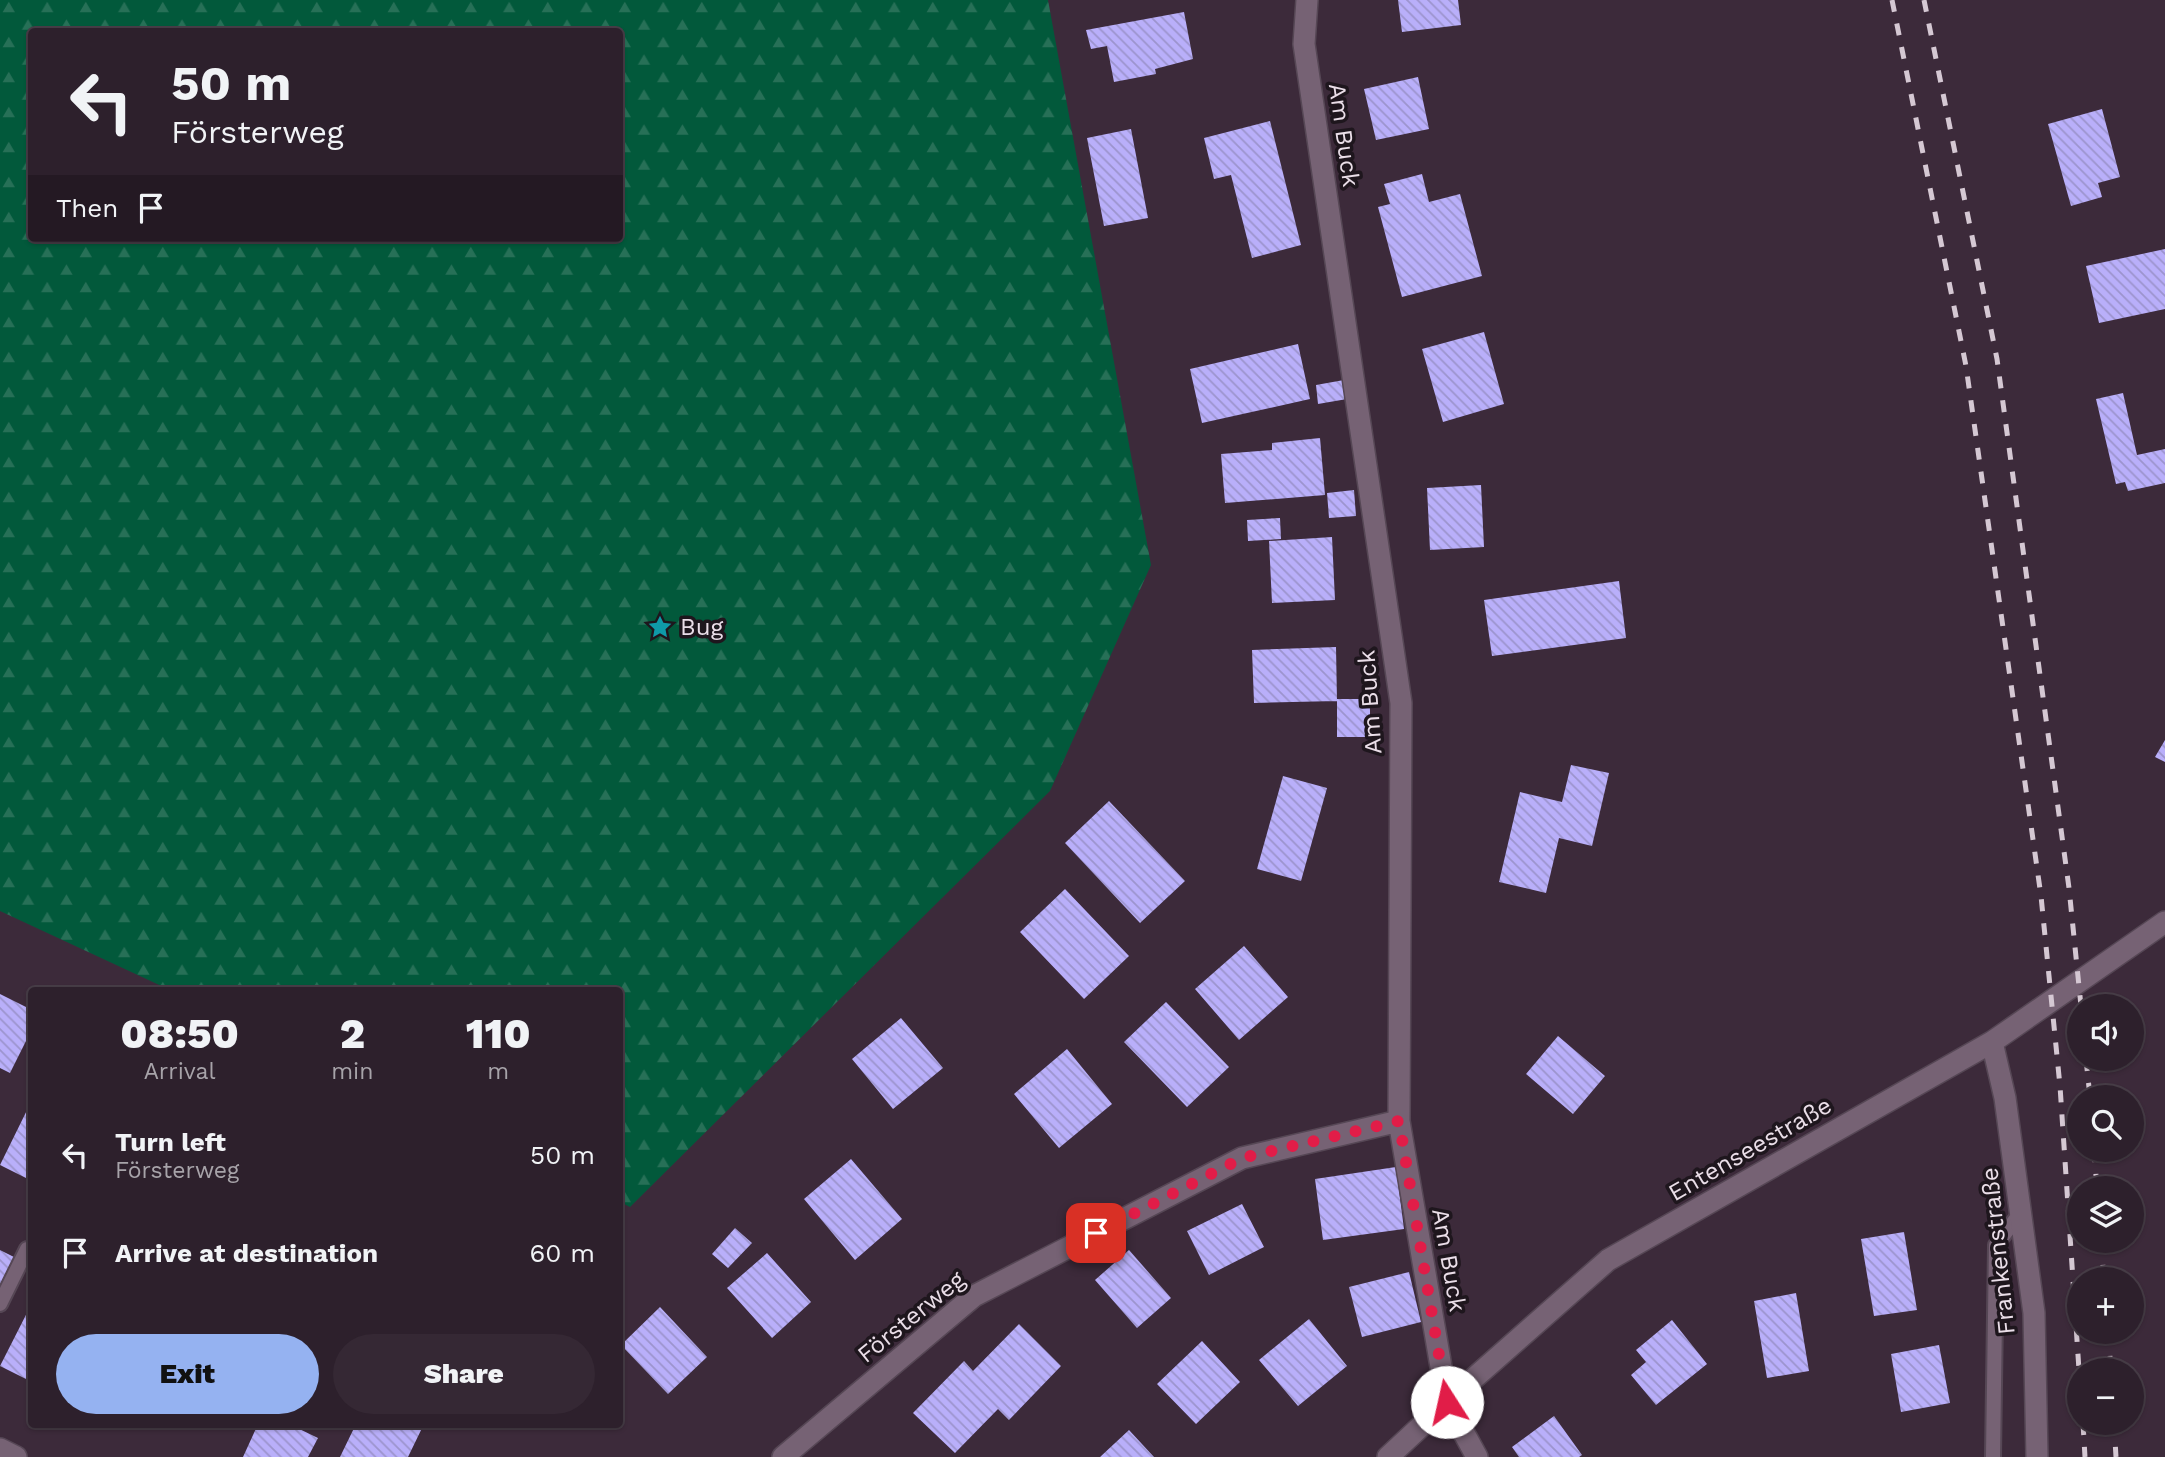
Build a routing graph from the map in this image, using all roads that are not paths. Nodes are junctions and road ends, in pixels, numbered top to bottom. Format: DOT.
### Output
graph roads {
  1 [pos="1307,0"];
  2 [pos="2165,922"];
  3 [pos="1992,1042"];
  4 [pos="1399,1121"];
  5 [pos="2022,1211"];
  6 [pos="27,1249"];
  7 [pos="0,1304"];
  8 [pos="1447,1402"];
  9 [pos="0,1449"];
  10 [pos="16,1457"];
  11 [pos="783,1457"];
  12 [pos="1388,1457"];
  13 [pos="1478,1457"];
  14 [pos="1993,1457"];
  15 [pos="2037,1457"];
  1 -- 4 [label="street, Am Buck"];
  2 -- 3 [label="street, Entenseestraße"];
  3 -- 5 [label="street, Frankenstraße"];
  3 -- 8 [label="street, Entenseestraße"];
  4 -- 8 [label="street, Am Buck"];
  4 -- 11 [label="street, Försterweg"];
  5 -- 14 [label="lane"];
  5 -- 15 [label="street, Frankenstraße"];
  6 -- 7 [label="lane"];
  8 -- 12 [label="street, Entenseestraße"];
  8 -- 13 [label="street, Am Buck"];
  9 -- 10 [label="street"];
}
